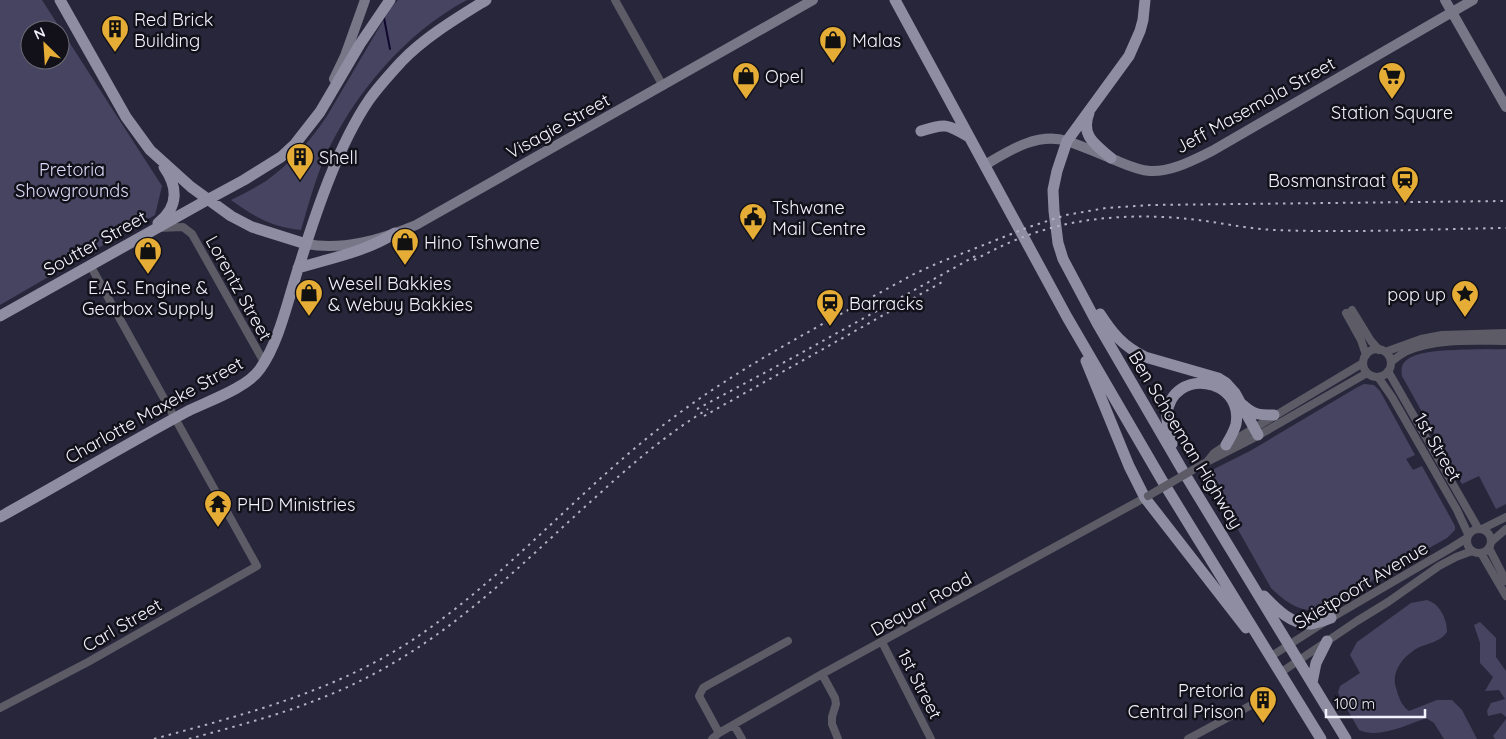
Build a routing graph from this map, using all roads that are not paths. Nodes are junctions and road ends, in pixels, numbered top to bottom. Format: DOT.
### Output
graph roads {
  1 [pos="60,0"];
  2 [pos="365,0"];
  3 [pos="390,0"];
  4 [pos="486,0"];
  5 [pos="615,0"];
  6 [pos="813,0"];
  7 [pos="895,0"];
  8 [pos="1145,0"];
  9 [pos="1445,0"];
  10 [pos="1473,0"];
  11 [pos="1451,12"];
  12 [pos="663,86"];
  13 [pos="1091,107"];
  14 [pos="1506,107"];
  15 [pos="320,112"];
  16 [pos="921,131"];
  17 [pos="970,138"];
  18 [pos="1067,141"];
  19 [pos="150,150"];
  20 [pos="1112,158"];
  21 [pos="985,165"];
  22 [pos="207,200"];
  23 [pos="157,228"];
  24 [pos="395,233"];
  25 [pos="135,240"];
  26 [pos="306,244"];
  27 [pos="1063,259"];
  28 [pos="90,265"];
  29 [pos="298,268"];
  30 [pos="0,316"];
  31 [pos="1073,327"];
  32 [pos="1506,334"];
  33 [pos="1506,341"];
  34 [pos="1382,351"];
  35 [pos="1364,359"];
  36 [pos="264,362"];
  37 [pos="1391,362"];
  38 [pos="1388,371"];
  39 [pos="1367,372"];
  40 [pos="1378,377"];
  41 [pos="1238,408"];
  42 [pos="1274,415"];
  43 [pos="176,418"];
  44 [pos="1253,434"];
  45 [pos="1226,445"];
  46 [pos="1205,464"];
  47 [pos="1183,470"];
  48 [pos="1146,497"];
  49 [pos="0,517"];
  50 [pos="1506,517"];
  51 [pos="1480,528"];
  52 [pos="1506,529"];
  53 [pos="1468,536"];
  54 [pos="1490,545"];
  55 [pos="1476,552"];
  56 [pos="1249,580"];
  57 [pos="1506,581"];
  58 [pos="1506,596"];
  59 [pos="1331,618"];
  60 [pos="788,641"];
  61 [pos="1326,641"];
  62 [pos="882,642"];
  63 [pos="1289,646"];
  64 [pos="1268,654"];
  65 [pos="1298,661"];
  66 [pos="1280,673"];
  67 [pos="822,674"];
  68 [pos="1312,683"];
  69 [pos="1257,702"];
  70 [pos="0,708"];
  71 [pos="734,725"];
  72 [pos="716,736"];
  73 [pos="742,739"];
  74 [pos="838,739"];
  75 [pos="931,739"];
  76 [pos="1188,739"];
  77 [pos="1321,739"];
  78 [pos="1346,739"];
  1 -- 19 [label="main road"];
  2 -- 15 [label="street"];
  3 -- 15 [label="main road, Soutter Street"];
  4 -- 26 [label="main road, Charlotte Maxeke Street"];
  5 -- 12 [label="street"];
  6 -- 12 [label="street, Visagie Street"];
  7 -- 17 [label="main road"];
  8 -- 13 [label="main road, Ben Schoeman Highway"];
  9 -- 11 [label="street"];
  10 -- 11 [label="street, Jeff Masemola Street"];
  11 -- 14 [label="street"];
  11 -- 20 [label="street, Jeff Masemola Street"];
  12 -- 24 [label="street, Visagie Street"];
  13 -- 18 [label="main road, Ben Schoeman Highway"];
  13 -- 20 [label="main road"];
  15 -- 22 [label="main road, Soutter Street"];
  16 -- 17 [label="main road"];
  17 -- 21 [label="main road"];
  18 -- 20 [label="street, Jeff Masemola Street"];
  18 -- 21 [label="street, Jeff Masemola Street"];
  18 -- 27 [label="main road, Ben Schoeman Highway"];
  19 -- 22 [label="main road"];
  19 -- 25 [label="main road"];
  21 -- 31 [label="main road"];
  22 -- 23 [label="main road, Soutter Street"];
  22 -- 26 [label="main road"];
  23 -- 25 [label="main road, Soutter Street"];
  23 -- 36 [label="street, Lorentz Street"];
  24 -- 26 [label="street, Visagie Street"];
  24 -- 29 [label="main road"];
  25 -- 28 [label="main road, Soutter Street"];
  26 -- 29 [label="main road, Charlotte Maxeke Street"];
  27 -- 41 [label="main road"];
  27 -- 47 [label="main road, Ben Schoeman Highway"];
  28 -- 30 [label="main road, Soutter Street"];
  28 -- 43 [label="street"];
  29 -- 36 [label="main road, Charlotte Maxeke Street"];
  31 -- 48 [label="main road"];
  31 -- 64 [label="main road"];
  32 -- 34 [label="street"];
  33 -- 37 [label="street"];
  34 -- 35 [label="street"];
  34 -- 35 [label="street"];
  34 -- 37 [label="street"];
  35 -- 39 [label="street"];
  35 -- 42 [label="street"];
  36 -- 43 [label="main road, Charlotte Maxeke Street"];
  37 -- 38 [label="street"];
  38 -- 40 [label="street"];
  38 -- 51 [label="street, 1st Street"];
  39 -- 40 [label="street"];
  39 -- 44 [label="street"];
  40 -- 53 [label="street, 1st Street"];
  41 -- 42 [label="main road"];
  41 -- 44 [label="main road"];
  41 -- 45 [label="main road"];
  41 -- 47 [label="main road"];
  42 -- 44 [label="street"];
  43 -- 49 [label="main road, Charlotte Maxeke Street"];
  43 -- 70 [label="street, Carl Street"];
  44 -- 45 [label="street"];
  44 -- 46 [label="street"];
  45 -- 46 [label="street"];
  46 -- 48 [label="street, Dequar Road, bridge"];
  47 -- 56 [label="main road, Ben Schoeman Highway"];
  48 -- 62 [label="street, Dequar Road"];
  48 -- 64 [label="main road"];
  50 -- 51 [label="street"];
  51 -- 53 [label="street"];
  51 -- 54 [label="street"];
  52 -- 54 [label="street"];
  53 -- 55 [label="street"];
  53 -- 59 [label="street, Skietpoort Avenue"];
  54 -- 55 [label="street"];
  54 -- 57 [label="street"];
  55 -- 58 [label="street"];
  55 -- 61 [label="street, Skietpoort Avenue"];
  56 -- 59 [label="main road"];
  56 -- 63 [label="main road, Ben Schoeman Highway"];
  59 -- 63 [label="street, Skietpoort Avenue"];
  60 -- 72 [label="street"];
  61 -- 65 [label="street, Skietpoort Avenue"];
  61 -- 68 [label="main road"];
  62 -- 67 [label="street, Dequar Road"];
  62 -- 75 [label="street, 1st Street"];
  63 -- 64 [label="street, Skietpoort Avenue"];
  63 -- 65 [label="main road, Ben Schoeman Highway"];
  64 -- 66 [label="main road"];
  65 -- 66 [label="street, Skietpoort Avenue"];
  65 -- 68 [label="main road, Ben Schoeman Highway"];
  66 -- 77 [label="main road"];
  67 -- 71 [label="street, Dequar Road"];
  67 -- 74 [label="street"];
  68 -- 78 [label="main road, Ben Schoeman Highway"];
  69 -- 76 [label="street"];
  71 -- 72 [label="street, Dequar Road"];
  71 -- 73 [label="street"];
}
